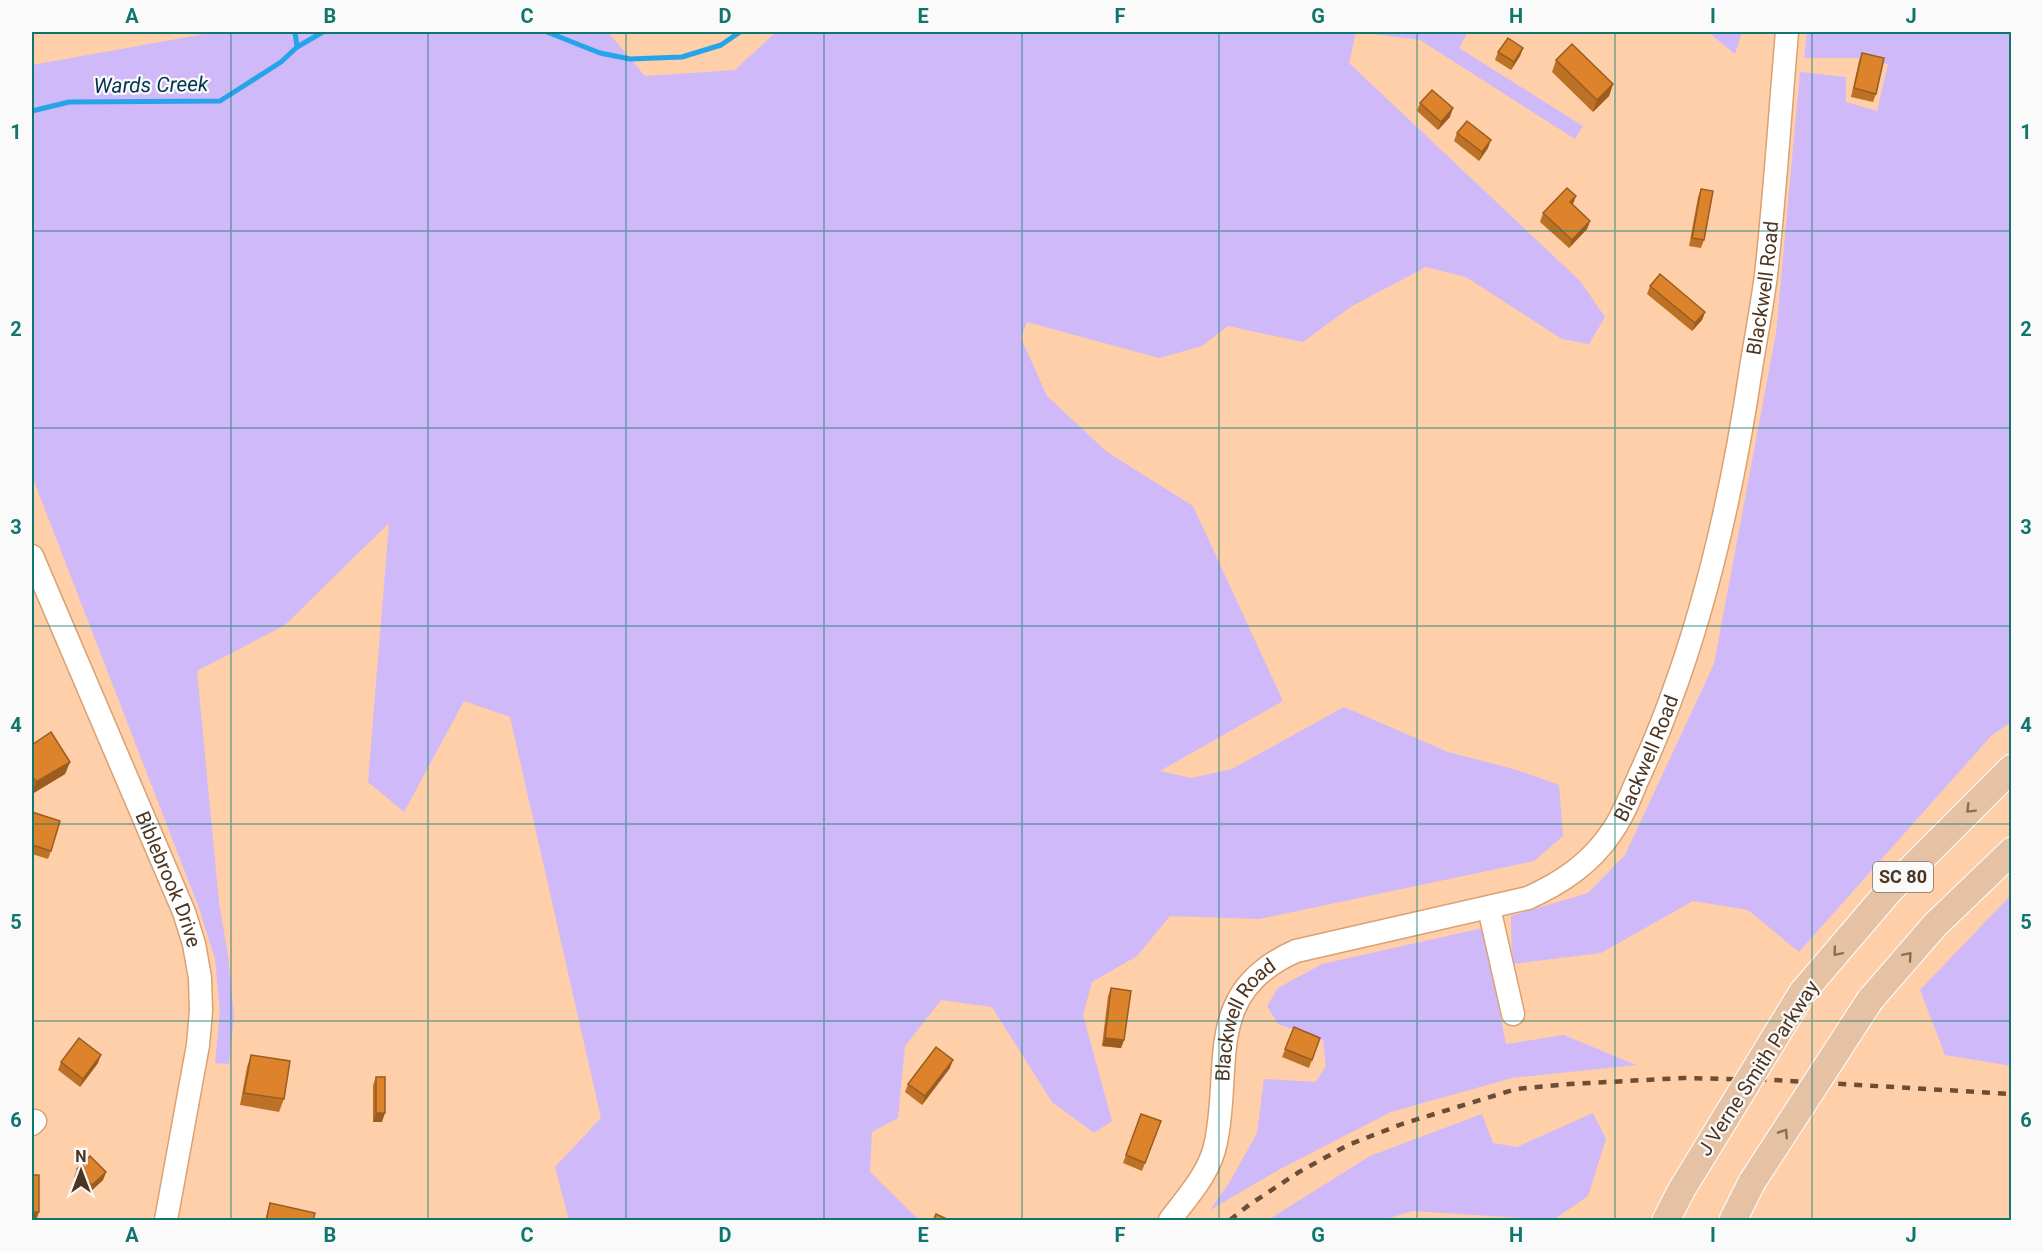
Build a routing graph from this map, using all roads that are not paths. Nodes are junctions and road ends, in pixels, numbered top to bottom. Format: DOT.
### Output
graph roads {
  1 [pos="1787,32"];
  2 [pos="32,556"];
  3 [pos="2012,768"];
  4 [pos="2012,850"];
  5 [pos="1489,908"];
  6 [pos="1513,1014"];
  7 [pos="1733,1220"];
  8 [pos="166,1221"];
  9 [pos="1170,1221"];
  10 [pos="1666,1221"];
  1 -- 5 [label="street, Blackwell Road"];
  2 -- 8 [label="street, Biblebrook Drive"];
  3 -- 10 [label="main road, J Verne Smith Parkway / SC 80, one-way, bridge"];
  7 -- 4 [label="main road, SC 80, one-way, bridge"];
  5 -- 6 [label="street"];
  5 -- 9 [label="street, Blackwell Road"];
}
